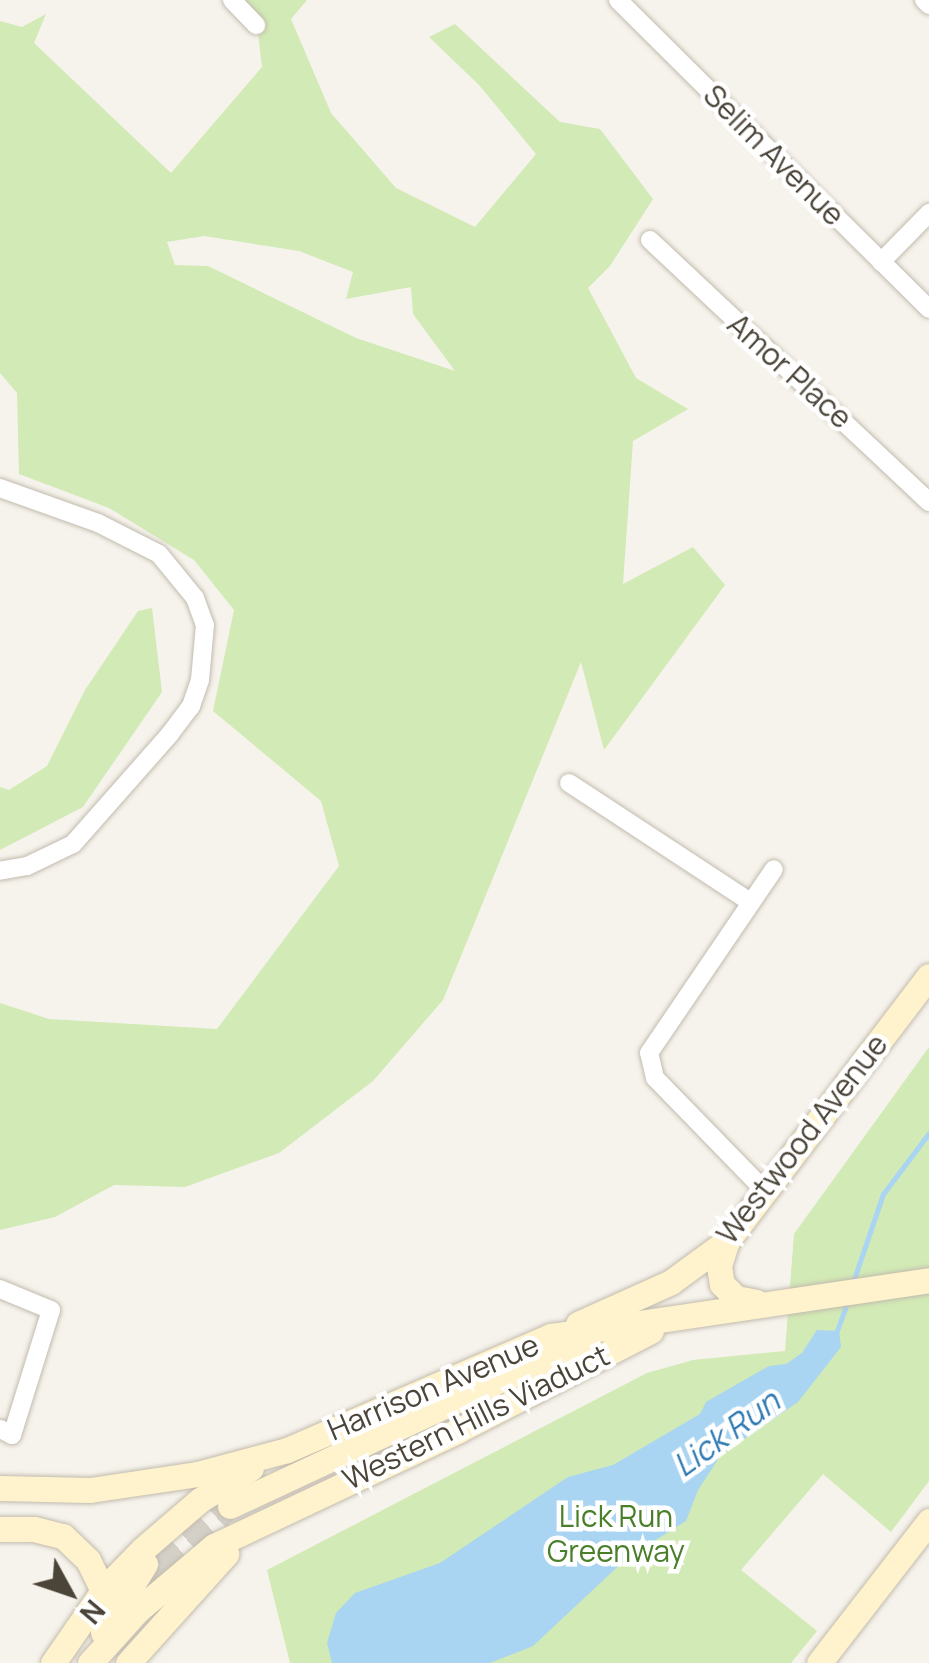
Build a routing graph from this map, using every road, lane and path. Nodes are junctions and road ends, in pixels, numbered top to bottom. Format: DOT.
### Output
graph roads {
  1 [pos="232,0"];
  2 [pos="618,0"];
  3 [pos="256,25"];
  4 [pos="929,213"];
  5 [pos="650,240"];
  6 [pos="882,262"];
  7 [pos="929,310"];
  8 [pos="0,488"];
  9 [pos="929,502"];
  10 [pos="569,783"];
  11 [pos="774,869"];
  12 [pos="0,871"];
  13 [pos="750,902"];
  14 [pos="929,976"];
  15 [pos="765,1191"];
  16 [pos="726,1241"];
  17 [pos="921,1281"];
  18 [pos="0,1289"];
  19 [pos="757,1302"];
  20 [pos="668,1322"];
  21 [pos="610,1328"];
  22 [pos="551,1336"];
  23 [pos="6,1432"];
  24 [pos="286,1450"];
  25 [pos="0,1488"];
  26 [pos="230,1506"];
  27 [pos="190,1508"];
  28 [pos="929,1520"];
  29 [pos="0,1529"];
  30 [pos="243,1534"];
  31 [pos="105,1588"];
  32 [pos="108,1630"];
  33 [pos="53,1663"];
  34 [pos="89,1663"];
  35 [pos="128,1663"];
  36 [pos="820,1663"];
  1 -- 3 [label="street"];
  2 -- 6 [label="street, Selim Avenue"];
  4 -- 6 [label="street"];
  5 -- 9 [label="street, Amor Place"];
  6 -- 7 [label="street, Selim Avenue"];
  8 -- 12 [label="street"];
  10 -- 13 [label="street"];
  11 -- 13 [label="street"];
  13 -- 15 [label="street"];
  14 -- 15 [label="main road, Westwood Avenue"];
  15 -- 16 [label="main road, Westwood Avenue"];
  16 -- 19 [label="main road"];
  16 -- 22 [label="main road, Westwood Avenue"];
  17 -- 19 [label="main road, Harrison Avenue"];
  18 -- 23 [label="street"];
  19 -- 20 [label="main road, Harrison Avenue"];
  20 -- 21 [label="main road, Harrison Avenue"];
  20 -- 30 [label="main road, Western Hills Viaduct"];
  21 -- 22 [label="main road, Harrison Avenue"];
  21 -- 26 [label="main road"];
  22 -- 24 [label="main road, Harrison Avenue"];
  24 -- 25 [label="main road, Harrison Avenue"];
  24 -- 27 [label="main road"];
  27 -- 31 [label="main road"];
  27 -- 32 [label="main road"];
  28 -- 36 [label="main road"];
  29 -- 31 [label="main road"];
  30 -- 34 [label="main road"];
  30 -- 35 [label="main road"];
  31 -- 32 [label="main road"];
  31 -- 33 [label="main road"];
  32 -- 34 [label="main road"];
}
